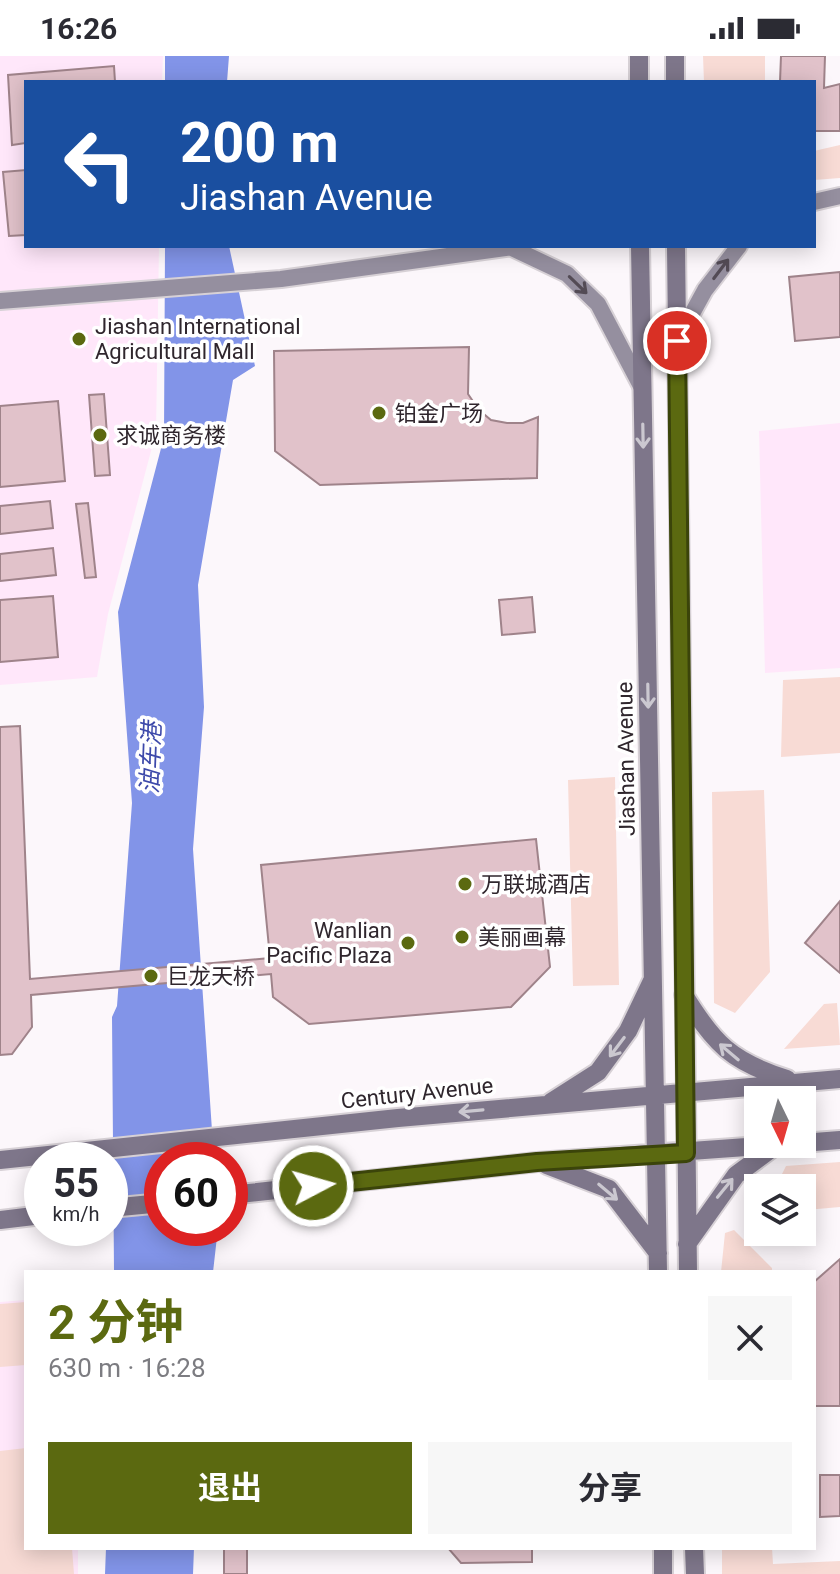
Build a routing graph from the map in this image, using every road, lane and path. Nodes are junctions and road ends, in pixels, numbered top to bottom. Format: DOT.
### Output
graph roads {
  1 [pos="639,56"];
  2 [pos="675,56"];
  3 [pos="639,80"];
  4 [pos="675,80"];
  5 [pos="840,196"];
  6 [pos="816,202"];
  7 [pos="501,248"];
  8 [pos="519,248"];
  9 [pos="640,248"];
  10 [pos="676,248"];
  11 [pos="737,248"];
  12 [pos="0,301"];
  13 [pos="677,341"];
  14 [pos="642,388"];
  15 [pos="654,978"];
  16 [pos="683,993"];
  17 [pos="840,1079"];
  18 [pos="797,1083"];
  19 [pos="684,1092"];
  20 [pos="656,1093"];
  21 [pos="548,1104"];
  22 [pos="840,1140"];
  23 [pos="816,1142"];
  24 [pos="744,1148"];
  25 [pos="656,1153"];
  26 [pos="686,1153"];
  27 [pos="759,1158"];
  28 [pos="0,1160"];
  29 [pos="537,1162"];
  30 [pos="248,1193"];
  31 [pos="24,1217"];
  32 [pos="0,1220"];
  33 [pos="687,1244"];
  34 [pos="658,1262"];
  35 [pos="688,1270"];
  36 [pos="663,1550"];
  37 [pos="694,1550"];
  38 [pos="663,1574"];
  39 [pos="695,1574"];
  1 -- 3 [label="main road"];
  2 -- 4 [label="main road"];
  5 -- 6 [label="street"];
  7 -- 12 [label="street"];
  8 -- 14 [label="street, one-way"];
  9 -- 14 [label="main road, Jiashan Avenue"];
  10 -- 13 [label="main road"];
  13 -- 11 [label="street, one-way"];
  13 -- 16 [label="main road"];
  14 -- 15 [label="main road, Jiashan Avenue, one-way"];
  15 -- 20 [label="main road, Jiashan Avenue"];
  15 -- 21 [label="main road, one-way"];
  18 -- 16 [label="main road, one-way"];
  16 -- 19 [label="main road"];
  17 -- 18 [label="main road, Century Avenue"];
  18 -- 19 [label="main road, Century Avenue"];
  19 -- 20 [label="main road, Century Avenue"];
  19 -- 26 [label="main road"];
  20 -- 21 [label="main road, Century Avenue"];
  20 -- 25 [label="main road, Jiashan Avenue"];
  21 -- 28 [label="main road, Century Avenue, one-way"];
  22 -- 23 [label="main road"];
  24 -- 26 [label="main road"];
  25 -- 26 [label="main road"];
  25 -- 29 [label="main road"];
  25 -- 34 [label="main road, Jiashan Avenue"];
  26 -- 33 [label="main road"];
  33 -- 27 [label="main road, one-way"];
  29 -- 30 [label="main road"];
  29 -- 34 [label="main road, one-way"];
  31 -- 32 [label="main road"];
  33 -- 35 [label="main road"];
  36 -- 38 [label="main road"];
  37 -- 39 [label="main road"];
}
